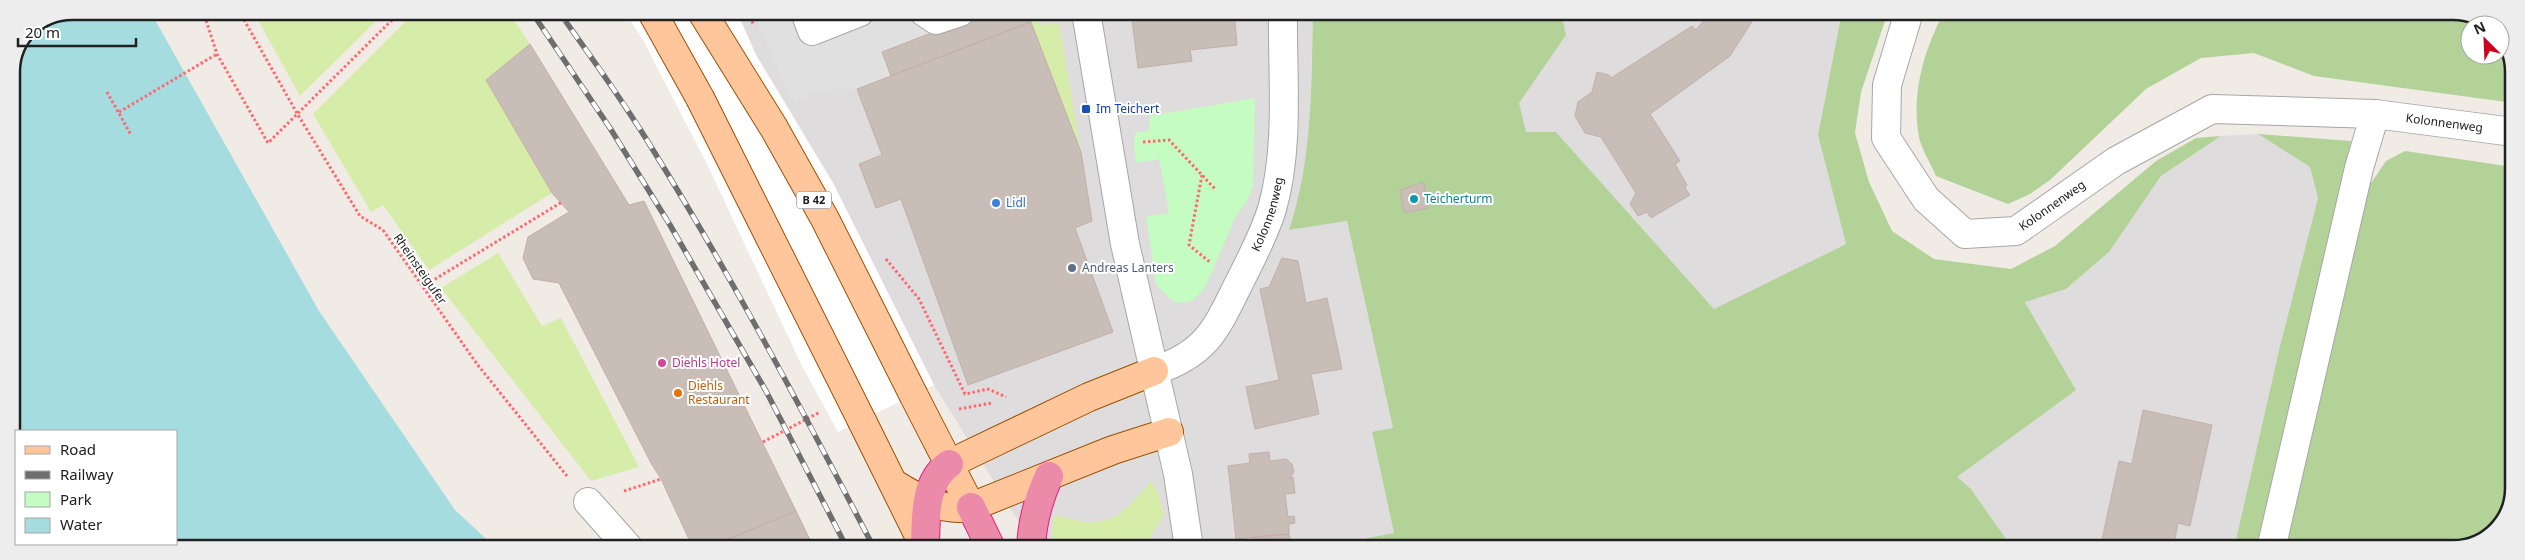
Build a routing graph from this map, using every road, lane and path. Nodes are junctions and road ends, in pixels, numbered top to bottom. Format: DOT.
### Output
graph roads {
  1 [pos="206,20"];
  2 [pos="244,20"];
  3 [pos="392,20"];
  4 [pos="656,20"];
  5 [pos="707,20"];
  6 [pos="809,20"];
  7 [pos="840,20"];
  8 [pos="1087,20"];
  9 [pos="1283,20"];
  10 [pos="1907,20"];
  11 [pos="217,54"];
  12 [pos="107,92"];
  13 [pos="119,112"];
  14 [pos="2375,114"];
  15 [pos="298,115"];
  16 [pos="2505,131"];
  17 [pos="131,135"];
  18 [pos="1110,146"];
  19 [pos="1202,175"];
  20 [pos="1216,190"];
  21 [pos="562,202"];
  22 [pos="883,255"];
  23 [pos="1240,281"];
  24 [pos="422,287"];
  25 [pos="1154,371"];
  26 [pos="953,403"];
  27 [pos="1169,432"];
  28 [pos="948,464"];
  29 [pos="1049,476"];
  30 [pos="662,479"];
  31 [pos="893,483"];
  32 [pos="642,486"];
  33 [pos="588,502"];
  34 [pos="928,502"];
  35 [pos="970,507"];
  36 [pos="622,540"];
  37 [pos="921,540"];
  38 [pos="926,540"];
  39 [pos="987,540"];
  40 [pos="1031,540"];
  41 [pos="1188,540"];
  42 [pos="2273,540"];
  1 -- 11 [label="path"];
  2 -- 15 [label="path, Rheinsteigufer"];
  3 -- 15 [label="path"];
  4 -- 31 [label="main road, bridge"];
  5 -- 28 [label="main road, B 42, bridge"];
  6 -- 7 [label="street"];
  8 -- 18 [label="street"];
  9 -- 23 [label="street, Kolonnenweg"];
  10 -- 14 [label="street, Kolonnenweg"];
  11 -- 13 [label="path"];
  11 -- 15 [label="path"];
  12 -- 13 [label="path"];
  13 -- 17 [label="path"];
  14 -- 16 [label="street, Kolonnenweg"];
  14 -- 42 [label="street"];
  15 -- 24 [label="path, Rheinsteigufer"];
  18 -- 19 [label="path"];
  18 -- 25 [label="street"];
  19 -- 20 [label="path"];
  19 -- 23 [label="path"];
  21 -- 24 [label="path"];
  22 -- 26 [label="path"];
  23 -- 25 [label="street, Kolonnenweg"];
  24 -- 33 [label="path, Rheinsteigufer"];
  25 -- 27 [label="street"];
  25 -- 28 [label="main road"];
  27 -- 29 [label="main road"];
  27 -- 41 [label="street"];
  28 -- 34 [label="highway"];
  28 -- 35 [label="main road, B 42"];
  29 -- 35 [label="main road"];
  29 -- 40 [label="highway"];
  30 -- 32 [label="path"];
  31 -- 34 [label="main road"];
  31 -- 37 [label="main road"];
  33 -- 36 [label="street"];
  34 -- 35 [label="main road"];
  34 -- 38 [label="highway"];
  35 -- 39 [label="highway, B 42"];
}
